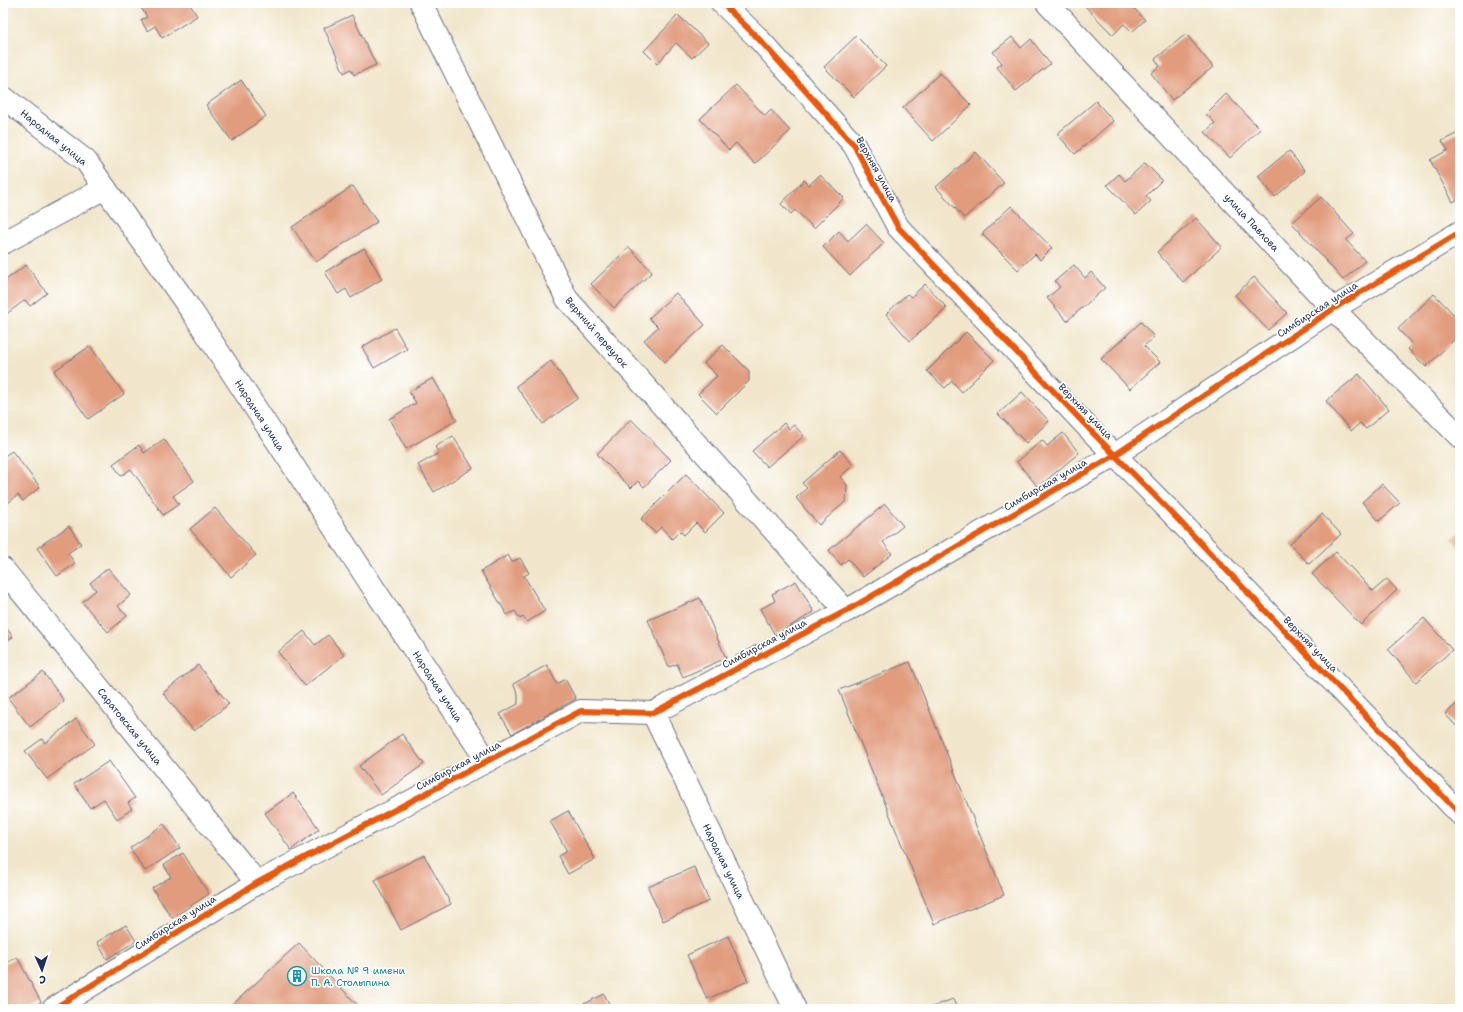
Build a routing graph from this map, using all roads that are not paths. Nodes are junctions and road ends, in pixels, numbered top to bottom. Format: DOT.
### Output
graph roads {
  1 [pos="421,3"];
  2 [pos="722,3"];
  3 [pos="1047,3"];
  4 [pos="3,97"];
  5 [pos="105,188"];
  6 [pos="1460,232"];
  7 [pos="3,243"];
  8 [pos="1333,309"];
  9 [pos="1460,436"];
  10 [pos="1115,456"];
  11 [pos="3,569"];
  12 [pos="846,611"];
  13 [pos="653,713"];
  14 [pos="487,760"];
  15 [pos="1460,814"];
  16 [pos="257,884"];
  17 [pos="53,1009"];
  18 [pos="795,1009"];
  1 -- 12 [label="street, Верхний переулок"];
  2 -- 10 [label="street, Верхняя улица"];
  3 -- 8 [label="street, улица Павлова"];
  4 -- 5 [label="street, Народная улица"];
  5 -- 7 [label="street"];
  5 -- 14 [label="street, Народная улица"];
  6 -- 8 [label="street, Симбирская улица"];
  8 -- 9 [label="street, улица Павлова"];
  8 -- 10 [label="street, Симбирская улица"];
  10 -- 12 [label="street, Симбирская улица"];
  10 -- 15 [label="street, Верхняя улица"];
  11 -- 16 [label="street, Саратовская улица"];
  12 -- 13 [label="street, Симбирская улица"];
  13 -- 14 [label="street, Симбирская улица"];
  13 -- 18 [label="street, Народная улица"];
  14 -- 16 [label="street, Симбирская улица"];
  16 -- 17 [label="street, Симбирская улица"];
}
